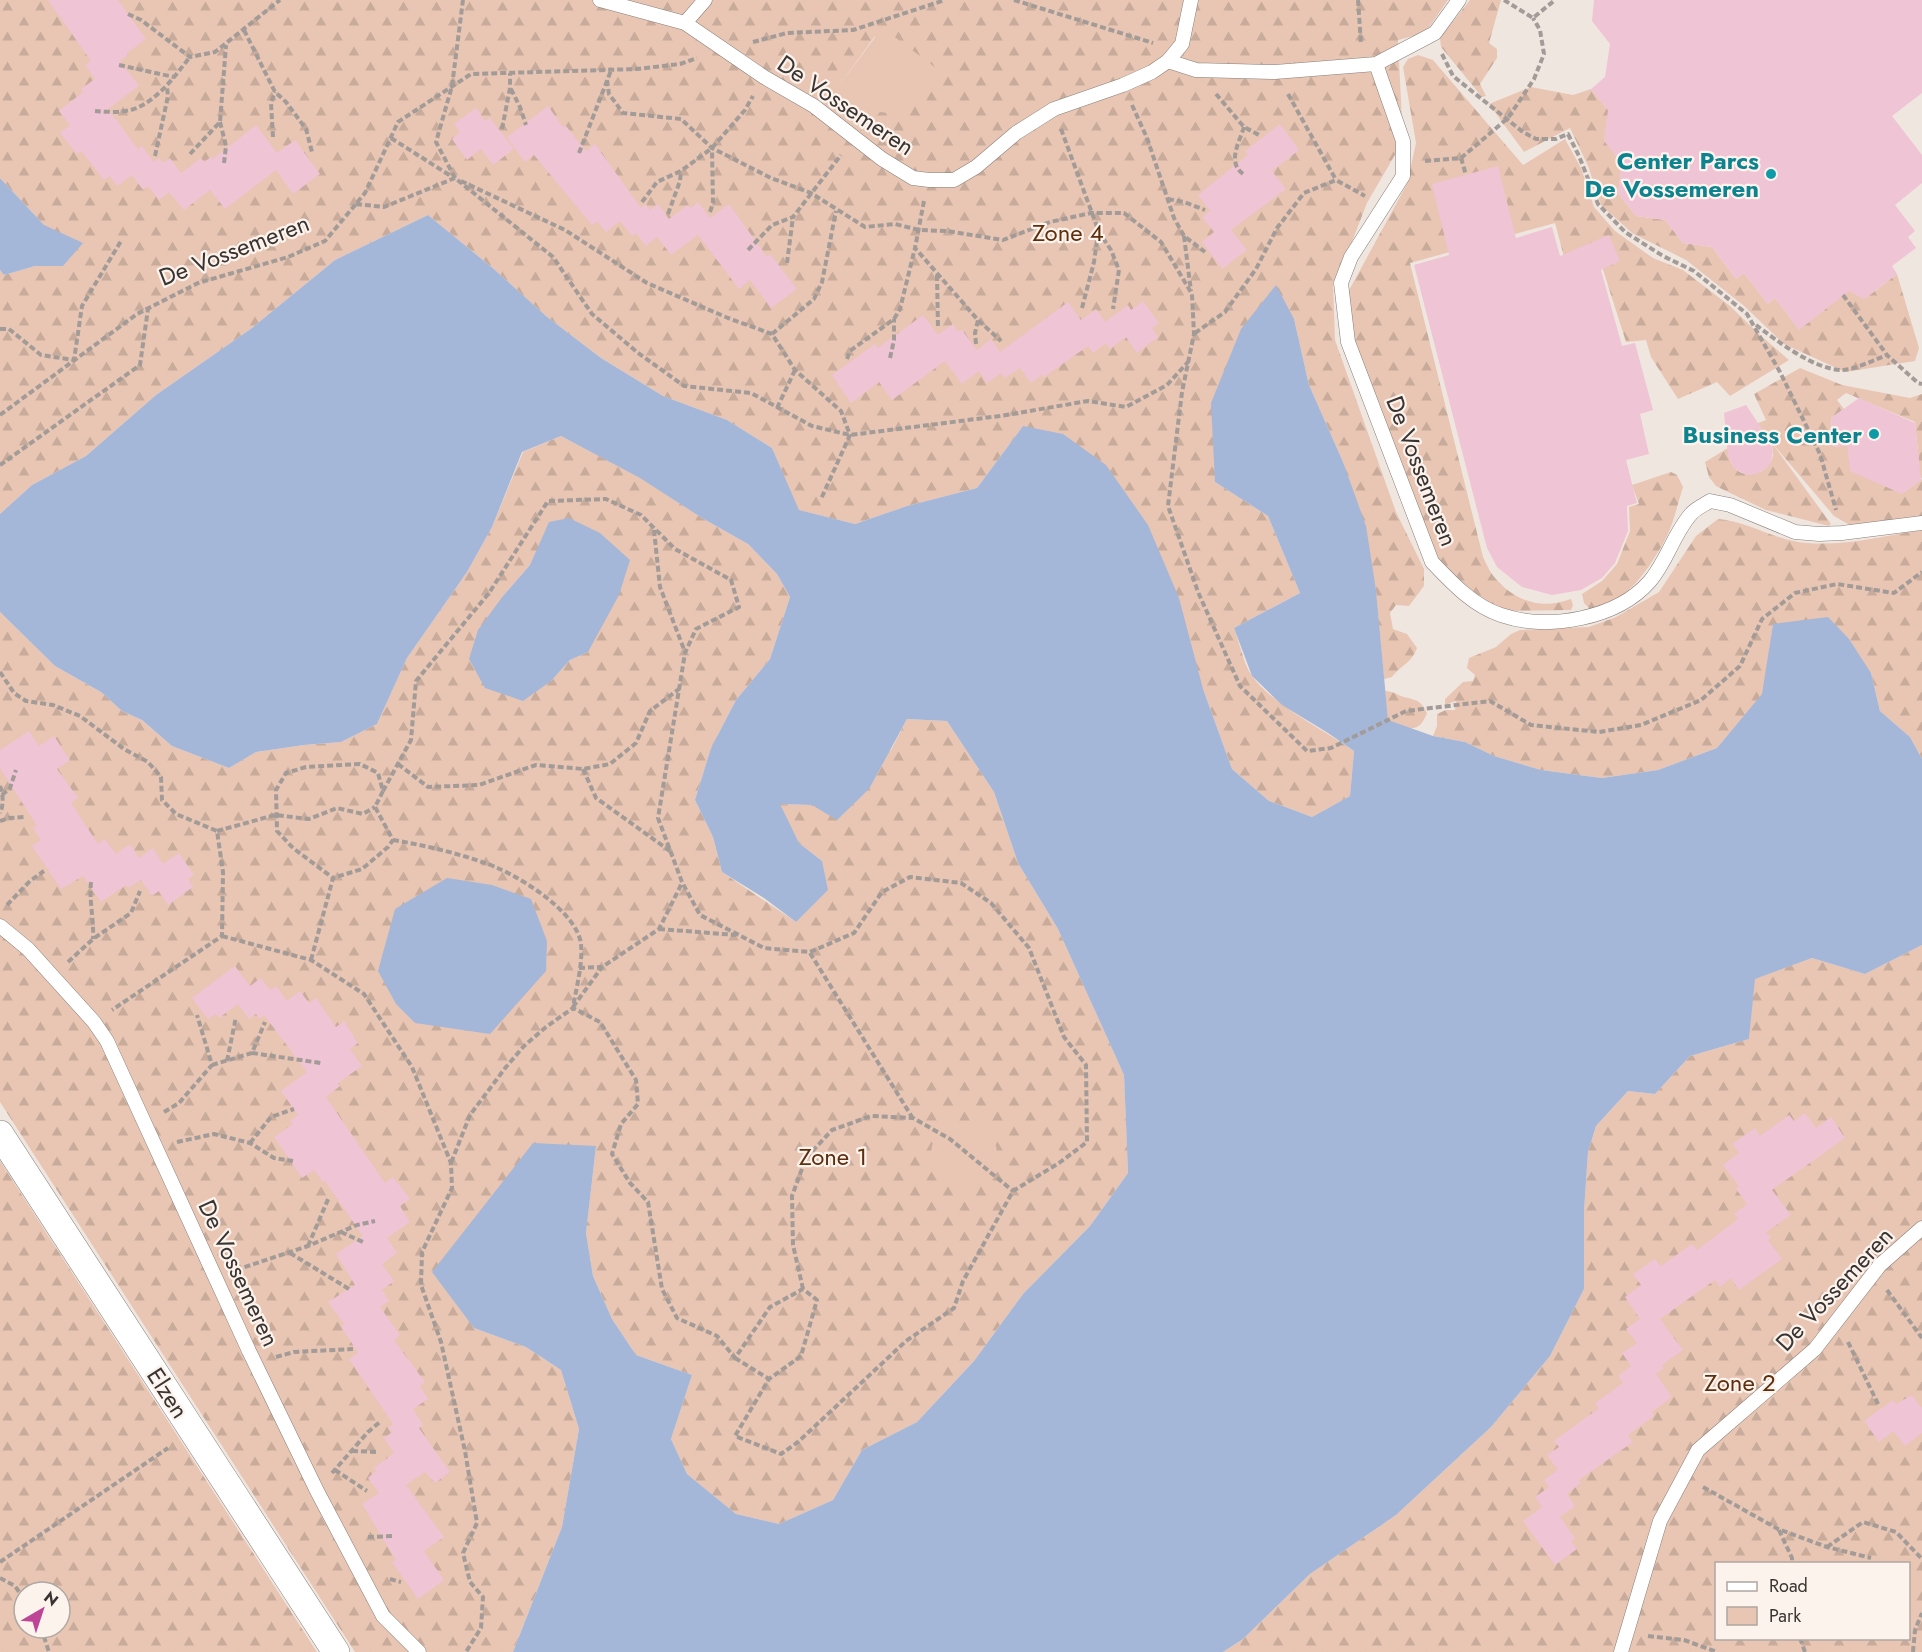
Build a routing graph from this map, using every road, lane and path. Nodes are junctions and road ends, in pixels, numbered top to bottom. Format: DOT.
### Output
graph roads {
  1 [pos="280,0"];
  2 [pos="463,0"];
  3 [pos="600,0"];
  4 [pos="705,0"];
  5 [pos="945,0"];
  6 [pos="1014,0"];
  7 [pos="1191,0"];
  8 [pos="1358,0"];
  9 [pos="1459,0"];
  10 [pos="1504,0"];
  11 [pos="1555,0"];
  12 [pos="128,14"];
  13 [pos="1533,18"];
  14 [pos="685,23"];
  15 [pos="244,30"];
  16 [pos="1435,33"];
  17 [pos="226,44"];
  18 [pos="1361,48"];
  19 [pos="723,49"];
  20 [pos="1178,50"];
  21 [pos="190,57"];
  22 [pos="1168,61"];
  23 [pos="1376,64"];
  24 [pos="119,66"];
  25 [pos="612,68"];
  26 [pos="1196,70"];
  27 [pos="1275,72"];
  28 [pos="510,73"];
  29 [pos="764,77"];
  30 [pos="174,78"];
  31 [pos="607,80"];
  32 [pos="1123,85"];
  33 [pos="452,86"];
  34 [pos="166,87"];
  35 [pos="510,88"];
  36 [pos="275,92"];
  37 [pos="1054,109"];
  38 [pos="95,111"];
  39 [pos="1508,118"];
  40 [pos="220,122"];
  41 [pos="526,125"];
  42 [pos="1244,127"];
  43 [pos="502,129"];
  44 [pos="1259,135"];
  45 [pos="273,137"];
  46 [pos="391,138"];
  47 [pos="855,138"];
  48 [pos="712,148"];
  49 [pos="312,152"];
  50 [pos="579,153"];
  51 [pos="190,154"];
  52 [pos="155,156"];
  53 [pos="1461,158"];
  54 [pos="1403,162"];
  55 [pos="224,164"];
  56 [pos="681,171"];
  57 [pos="1243,174"];
  58 [pos="1466,175"];
  59 [pos="455,178"];
  60 [pos="929,180"];
  61 [pos="1336,180"];
  62 [pos="811,193"];
  63 [pos="1168,199"];
  64 [pos="642,202"];
  65 [pos="356,204"];
  66 [pos="1384,206"];
  67 [pos="836,210"];
  68 [pos="1205,210"];
  69 [pos="710,212"];
  70 [pos="1091,213"];
  71 [pos="668,214"];
  72 [pos="794,217"];
  73 [pos="919,230"];
  74 [pos="1099,232"];
  75 [pos="1184,236"];
  76 [pos="121,241"];
  77 [pos="915,248"];
  78 [pos="748,250"];
  79 [pos="1205,252"];
  80 [pos="787,263"];
  81 [pos="937,274"];
  82 [pos="1191,294"];
  83 [pos="1843,296"];
  84 [pos="1082,308"];
  85 [pos="148,309"];
  86 [pos="1113,309"];
  87 [pos="894,319"];
  88 [pos="978,320"];
  89 [pos="1752,323"];
  90 [pos="0,329"];
  91 [pos="938,329"];
  92 [pos="772,334"];
  93 [pos="1194,334"];
  94 [pos="1001,341"];
  95 [pos="976,344"];
  96 [pos="1887,355"];
  97 [pos="890,358"];
  98 [pos="847,359"];
  99 [pos="74,360"];
  100 [pos="1188,361"];
  101 [pos="795,370"];
  102 [pos="1922,384"];
  103 [pos="777,408"];
  104 [pos="0,415"];
  105 [pos="850,435"];
  106 [pos="0,465"];
  107 [pos="821,499"];
  108 [pos="1922,523"];
  109 [pos="654,528"];
  110 [pos="1842,533"];
  111 [pos="1922,572"];
  112 [pos="685,653"];
  113 [pos="0,672"];
  114 [pos="680,690"];
  115 [pos="398,764"];
  116 [pos="583,769"];
  117 [pos="16,770"];
  118 [pos="0,786"];
  119 [pos="383,791"];
  120 [pos="2,795"];
  121 [pos="375,807"];
  122 [pos="0,813"];
  123 [pos="275,815"];
  124 [pos="24,817"];
  125 [pos="0,821"];
  126 [pos="216,831"];
  127 [pos="393,840"];
  128 [pos="671,852"];
  129 [pos="44,871"];
  130 [pos="333,878"];
  131 [pos="91,882"];
  132 [pos="682,882"];
  133 [pos="140,891"];
  134 [pos="0,912"];
  135 [pos="0,926"];
  136 [pos="659,929"];
  137 [pos="222,936"];
  138 [pos="740,936"];
  139 [pos="93,939"];
  140 [pos="810,952"];
  141 [pos="310,960"];
  142 [pos="579,968"];
  143 [pos="602,968"];
  144 [pos="52,976"];
  145 [pos="573,1008"];
  146 [pos="196,1015"];
  147 [pos="236,1017"];
  148 [pos="94,1022"];
  149 [pos="265,1022"];
  150 [pos="252,1053"];
  151 [pos="227,1060"];
  152 [pos="321,1063"];
  153 [pos="212,1065"];
  154 [pos="294,1109"];
  155 [pos="913,1118"];
  156 [pos="145,1124"];
  157 [pos="0,1134"];
  158 [pos="250,1143"];
  159 [pos="156,1147"];
  160 [pos="293,1161"];
  161 [pos="451,1163"];
  162 [pos="1013,1191"];
  163 [pos="329,1197"];
  164 [pos="375,1221"];
  165 [pos="1922,1228"];
  166 [pos="340,1232"];
  167 [pos="363,1242"];
  168 [pos="308,1246"];
  169 [pos="289,1253"];
  170 [pos="215,1277"];
  171 [pos="1871,1277"];
  172 [pos="349,1288"];
  173 [pos="803,1289"];
  174 [pos="1838,1319"];
  175 [pos="1922,1338"];
  176 [pos="353,1349"];
  177 [pos="735,1358"];
  178 [pos="255,1362"];
  179 [pos="769,1379"];
  180 [pos="1879,1406"];
  181 [pos="381,1421"];
  182 [pos="193,1431"];
  183 [pos="351,1451"];
  184 [pos="379,1452"];
  185 [pos="335,1470"];
  186 [pos="1684,1477"];
  187 [pos="317,1491"];
  188 [pos="367,1491"];
  189 [pos="1778,1529"];
  190 [pos="1827,1547"];
  191 [pos="1871,1558"];
  192 [pos="1922,1559"];
  193 [pos="0,1562"];
  194 [pos="1792,1562"];
  195 [pos="1922,1612"];
  196 [pos="1626,1633"];
  197 [pos="336,1652"];
  198 [pos="419,1652"];
  199 [pos="466,1652"];
  200 [pos="1621,1652"];
  201 [pos="1716,1652"];
  202 [pos="1913,1652"];
  1 -- 15 [label="path"];
  2 -- 33 [label="path"];
  3 -- 14 [label="lane, De Vossemeren"];
  4 -- 14 [label="lane"];
  5 -- 19 [label="path"];
  6 -- 20 [label="path"];
  7 -- 20 [label="lane, De Vossemeren"];
  8 -- 18 [label="path"];
  9 -- 16 [label="lane"];
  10 -- 13 [label="path"];
  11 -- 13 [label="path"];
  12 -- 21 [label="path"];
  13 -- 39 [label="path"];
  14 -- 19 [label="lane, De Vossemeren"];
  15 -- 17 [label="path"];
  15 -- 36 [label="path"];
  16 -- 23 [label="lane"];
  16 -- 39 [label="path"];
  17 -- 21 [label="path"];
  17 -- 40 [label="path"];
  19 -- 25 [label="path, De Vossemeren"];
  19 -- 29 [label="lane, De Vossemeren"];
  20 -- 22 [label="lane, De Vossemeren"];
  21 -- 30 [label="path"];
  22 -- 26 [label="lane"];
  22 -- 32 [label="lane, De Vossemeren"];
  23 -- 27 [label="lane"];
  23 -- 54 [label="lane, De Vossemeren"];
  24 -- 30 [label="path"];
  25 -- 28 [label="path, De Vossemeren"];
  25 -- 31 [label="path"];
  26 -- 27 [label="lane"];
  26 -- 42 [label="path"];
  27 -- 61 [label="path"];
  28 -- 33 [label="path, De Vossemeren"];
  28 -- 35 [label="path"];
  29 -- 47 [label="lane, De Vossemeren"];
  29 -- 48 [label="path"];
  30 -- 34 [label="path"];
  31 -- 48 [label="path"];
  31 -- 50 [label="path"];
  32 -- 37 [label="lane, De Vossemeren"];
  32 -- 63 [label="path"];
  33 -- 46 [label="path, De Vossemeren"];
  33 -- 59 [label="path"];
  34 -- 38 [label="path"];
  34 -- 52 [label="path"];
  35 -- 41 [label="path"];
  35 -- 43 [label="path"];
  36 -- 45 [label="path"];
  36 -- 49 [label="path"];
  37 -- 60 [label="lane, De Vossemeren"];
  37 -- 70 [label="path"];
  39 -- 53 [label="path"];
  39 -- 89 [label="path"];
  40 -- 51 [label="path"];
  40 -- 55 [label="path"];
  42 -- 44 [label="path"];
  42 -- 57 [label="path"];
  46 -- 59 [label="path"];
  46 -- 65 [label="path, De Vossemeren"];
  47 -- 60 [label="lane, De Vossemeren"];
  47 -- 62 [label="path"];
  48 -- 56 [label="path"];
  48 -- 62 [label="path"];
  48 -- 69 [label="path"];
  53 -- 54 [label="path"];
  53 -- 58 [label="path"];
  54 -- 66 [label="lane, De Vossemeren"];
  56 -- 64 [label="path"];
  56 -- 71 [label="path"];
  59 -- 65 [label="path"];
  59 -- 92 [label="path"];
  59 -- 103 [label="path"];
  60 -- 73 [label="path"];
  61 -- 66 [label="path"];
  61 -- 93 [label="path"];
  62 -- 67 [label="path"];
  62 -- 72 [label="path"];
  63 -- 68 [label="path"];
  63 -- 75 [label="path"];
  65 -- 85 [label="path, De Vossemeren"];
  66 -- 110 [label="lane, De Vossemeren"];
  67 -- 73 [label="path"];
  67 -- 92 [label="path"];
  70 -- 73 [label="path"];
  70 -- 74 [label="path"];
  70 -- 82 [label="path"];
  72 -- 78 [label="path"];
  72 -- 80 [label="path"];
  73 -- 77 [label="path"];
  74 -- 84 [label="path"];
  74 -- 86 [label="path"];
  75 -- 79 [label="path"];
  75 -- 82 [label="path"];
  76 -- 99 [label="path"];
  77 -- 81 [label="path"];
  77 -- 87 [label="path"];
  81 -- 88 [label="path"];
  81 -- 91 [label="path"];
  82 -- 93 [label="path"];
  83 -- 96 [label="path"];
  85 -- 99 [label="path, De Vossemeren"];
  85 -- 106 [label="path"];
  87 -- 97 [label="path"];
  87 -- 98 [label="path"];
  88 -- 94 [label="path"];
  88 -- 95 [label="path"];
  89 -- 96 [label="path"];
  89 -- 110 [label="path"];
  90 -- 99 [label="path"];
  92 -- 101 [label="path"];
  93 -- 100 [label="path"];
  96 -- 102 [label="path"];
  99 -- 104 [label="path, De Vossemeren"];
  100 -- 105 [label="path"];
  100 -- 111 [label="path"];
  101 -- 103 [label="path"];
  101 -- 105 [label="path"];
  103 -- 105 [label="path"];
  105 -- 107 [label="path"];
  108 -- 110 [label="lane, De Vossemeren"];
  109 -- 112 [label="path"];
  109 -- 112 [label="path"];
  109 -- 115 [label="path"];
  112 -- 114 [label="path"];
  113 -- 126 [label="path"];
  114 -- 116 [label="path"];
  114 -- 128 [label="path"];
  115 -- 116 [label="path"];
  115 -- 119 [label="path"];
  116 -- 128 [label="path"];
  117 -- 120 [label="path"];
  118 -- 120 [label="path"];
  119 -- 121 [label="path"];
  119 -- 123 [label="path"];
  120 -- 122 [label="path"];
  121 -- 123 [label="path"];
  121 -- 127 [label="path"];
  123 -- 126 [label="path"];
  123 -- 130 [label="path"];
  124 -- 125 [label="path"];
  126 -- 137 [label="path"];
  127 -- 130 [label="path"];
  127 -- 142 [label="path"];
  128 -- 132 [label="path"];
  129 -- 134 [label="path"];
  130 -- 141 [label="path"];
  131 -- 139 [label="path"];
  132 -- 136 [label="path"];
  132 -- 138 [label="path"];
  133 -- 139 [label="path"];
  135 -- 144 [label="lane, De Vossemeren"];
  136 -- 138 [label="path"];
  136 -- 143 [label="path"];
  137 -- 141 [label="path"];
  137 -- 148 [label="path"];
  138 -- 140 [label="path"];
  139 -- 144 [label="path"];
  140 -- 155 [label="path"];
  140 -- 162 [label="path"];
  141 -- 161 [label="path"];
  142 -- 143 [label="path"];
  142 -- 145 [label="path"];
  143 -- 145 [label="path"];
  144 -- 148 [label="lane, De Vossemeren"];
  145 -- 161 [label="path"];
  145 -- 177 [label="path"];
  146 -- 153 [label="path"];
  147 -- 151 [label="path"];
  148 -- 156 [label="lane, De Vossemeren"];
  149 -- 150 [label="path"];
  150 -- 151 [label="path"];
  150 -- 152 [label="path"];
  151 -- 153 [label="path"];
  153 -- 156 [label="path"];
  154 -- 158 [label="path"];
  155 -- 162 [label="path"];
  155 -- 173 [label="path"];
  156 -- 159 [label="lane, De Vossemeren"];
  157 -- 182 [label="street, Elzen"];
  158 -- 159 [label="path"];
  158 -- 160 [label="path"];
  159 -- 170 [label="lane, De Vossemeren"];
  161 -- 199 [label="path"];
  162 -- 179 [label="path"];
  163 -- 168 [label="path"];
  164 -- 166 [label="path"];
  165 -- 171 [label="lane, De Vossemeren"];
  166 -- 167 [label="path"];
  166 -- 168 [label="path"];
  168 -- 169 [label="path"];
  169 -- 170 [label="path"];
  169 -- 172 [label="path"];
  170 -- 178 [label="lane, De Vossemeren"];
  171 -- 174 [label="lane, De Vossemeren"];
  171 -- 175 [label="path"];
  173 -- 177 [label="path"];
  173 -- 179 [label="path"];
  174 -- 180 [label="path"];
  174 -- 186 [label="lane, De Vossemeren"];
  176 -- 178 [label="path"];
  177 -- 179 [label="path"];
  178 -- 187 [label="lane, De Vossemeren"];
  181 -- 183 [label="path"];
  182 -- 193 [label="path"];
  182 -- 197 [label="street, Elzen"];
  183 -- 184 [label="path"];
  183 -- 185 [label="path"];
  185 -- 187 [label="path"];
  185 -- 188 [label="path"];
  186 -- 189 [label="path"];
  186 -- 196 [label="lane, De Vossemeren"];
  187 -- 198 [label="lane, De Vossemeren"];
  189 -- 190 [label="path"];
  189 -- 194 [label="path"];
  190 -- 191 [label="path"];
  190 -- 192 [label="path"];
  195 -- 202 [label="path"];
  196 -- 200 [label="lane, De Vossemeren"];
  196 -- 201 [label="path"];
}
